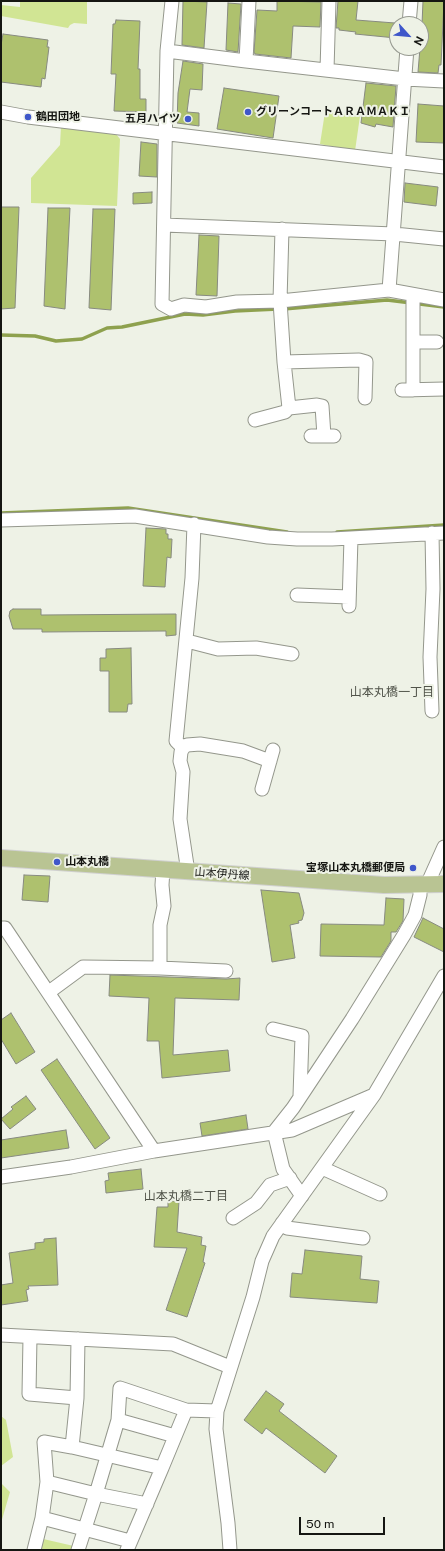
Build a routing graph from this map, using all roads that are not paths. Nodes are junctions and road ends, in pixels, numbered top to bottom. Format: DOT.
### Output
graph roads {
  1 [pos="172,1"];
  2 [pos="249,1"];
  3 [pos="329,1"];
  4 [pos="411,1"];
  5 [pos="410,16"];
  6 [pos="167,51"];
  7 [pos="406,56"];
  8 [pos="246,61"];
  9 [pos="327,70"];
  10 [pos="405,79"];
  11 [pos="444,81"];
  12 [pos="1,112"];
  13 [pos="166,134"];
  14 [pos="399,163"];
  15 [pos="444,167"];
  16 [pos="164,225"];
  17 [pos="282,229"];
  18 [pos="394,234"];
  19 [pos="444,239"];
  20 [pos="389,290"];
  21 [pos="413,295"];
  22 [pos="444,300"];
  23 [pos="280,302"];
  24 [pos="413,342"];
  25 [pos="437,342"];
  26 [pos="284,362"];
  27 [pos="444,389"];
  28 [pos="365,398"];
  29 [pos="289,408"];
  30 [pos="255,420"];
  31 [pos="311,436"];
  32 [pos="1,520"];
  33 [pos="194,524"];
  34 [pos="438,533"];
  35 [pos="351,538"];
  36 [pos="303,592"];
  37 [pos="187,641"];
  38 [pos="292,654"];
  39 [pos="432,711"];
  40 [pos="183,748"];
  41 [pos="262,789"];
  42 [pos="444,847"];
  43 [pos="1,858"];
  44 [pos="163,870"];
  45 [pos="188,872"];
  46 [pos="444,884"];
  47 [pos="424,885"];
  48 [pos="1,928"];
  49 [pos="160,968"];
  50 [pos="226,971"];
  51 [pos="443,981"];
  52 [pos="49,992"];
  53 [pos="273,1029"];
  54 [pos="374,1095"];
  55 [pos="300,1097"];
  56 [pos="274,1132"];
  57 [pos="154,1151"];
  58 [pos="322,1168"];
  59 [pos="1,1177"];
  60 [pos="290,1178"];
  61 [pos="380,1194"];
  62 [pos="302,1196"];
  63 [pos="233,1218"];
  64 [pos="282,1223"];
  65 [pos="363,1238"];
  66 [pos="1,1335"];
  67 [pos="30,1337"];
  68 [pos="78,1339"];
  69 [pos="230,1367"];
  70 [pos="77,1398"];
  71 [pos="186,1410"];
  72 [pos="217,1411"];
  73 [pos="118,1420"];
  74 [pos="175,1436"];
  75 [pos="72,1447"];
  76 [pos="108,1456"];
  77 [pos="162,1468"];
  78 [pos="47,1482"];
  79 [pos="96,1494"];
  80 [pos="146,1504"];
  81 [pos="42,1518"];
  82 [pos="85,1528"];
  83 [pos="128,1545"];
  84 [pos="34,1550"];
  85 [pos="78,1550"];
  86 [pos="230,1550"];
  1 -- 6 [label="street"];
  2 -- 8 [label="street"];
  3 -- 9 [label="street"];
  4 -- 5 [label="street"];
  6 -- 8 [label="street"];
  6 -- 13 [label="street"];
  7 -- 10 [label="street"];
  8 -- 9 [label="street"];
  9 -- 10 [label="street"];
  10 -- 11 [label="street"];
  10 -- 14 [label="street"];
  12 -- 13 [label="street"];
  13 -- 14 [label="street"];
  13 -- 16 [label="street"];
  14 -- 15 [label="street"];
  14 -- 18 [label="street"];
  16 -- 17 [label="street"];
  16 -- 23 [label="street"];
  17 -- 18 [label="street"];
  17 -- 23 [label="street"];
  18 -- 19 [label="street"];
  18 -- 20 [label="street"];
  20 -- 21 [label="street"];
  20 -- 23 [label="street"];
  21 -- 22 [label="street"];
  21 -- 24 [label="street"];
  23 -- 26 [label="street"];
  24 -- 25 [label="street"];
  24 -- 27 [label="street"];
  26 -- 28 [label="street"];
  26 -- 29 [label="street"];
  29 -- 30 [label="street"];
  29 -- 31 [label="street"];
  32 -- 33 [label="street"];
  33 -- 35 [label="street"];
  33 -- 37 [label="street"];
  34 -- 35 [label="street"];
  34 -- 39 [label="street"];
  35 -- 36 [label="street"];
  37 -- 38 [label="street"];
  37 -- 40 [label="street"];
  40 -- 41 [label="street"];
  40 -- 45 [label="street"];
  42 -- 47 [label="street"];
  43 -- 44 [label="main road, 山本伊丹線"];
  44 -- 45 [label="main road, 山本伊丹線"];
  44 -- 49 [label="street"];
  45 -- 47 [label="main road, 山本伊丹線"];
  46 -- 47 [label="main road, 山本伊丹線"];
  47 -- 55 [label="street"];
  48 -- 52 [label="street"];
  49 -- 50 [label="street"];
  49 -- 52 [label="street"];
  51 -- 54 [label="street"];
  52 -- 57 [label="street"];
  53 -- 55 [label="street"];
  54 -- 56 [label="street"];
  54 -- 58 [label="street"];
  55 -- 56 [label="street"];
  56 -- 57 [label="street"];
  56 -- 60 [label="street"];
  57 -- 59 [label="street"];
  58 -- 61 [label="street"];
  58 -- 62 [label="street"];
  60 -- 62 [label="street"];
  60 -- 63 [label="street"];
  62 -- 64 [label="street"];
  64 -- 65 [label="street"];
  64 -- 69 [label="street"];
  66 -- 67 [label="street"];
  67 -- 68 [label="street"];
  67 -- 70 [label="street"];
  68 -- 69 [label="street"];
  68 -- 70 [label="street"];
  69 -- 72 [label="street"];
  70 -- 75 [label="street"];
  71 -- 72 [label="street"];
  71 -- 73 [label="street"];
  71 -- 74 [label="street"];
  72 -- 86 [label="street"];
  73 -- 74 [label="street"];
  73 -- 76 [label="street"];
  74 -- 77 [label="street"];
  75 -- 76 [label="street"];
  75 -- 78 [label="street"];
  76 -- 77 [label="street"];
  76 -- 79 [label="street"];
  77 -- 80 [label="street"];
  78 -- 79 [label="street"];
  78 -- 81 [label="street"];
  79 -- 80 [label="street"];
  79 -- 82 [label="street"];
  80 -- 83 [label="street"];
  81 -- 82 [label="street"];
  81 -- 84 [label="street"];
  82 -- 83 [label="street"];
  82 -- 85 [label="street"];
}
